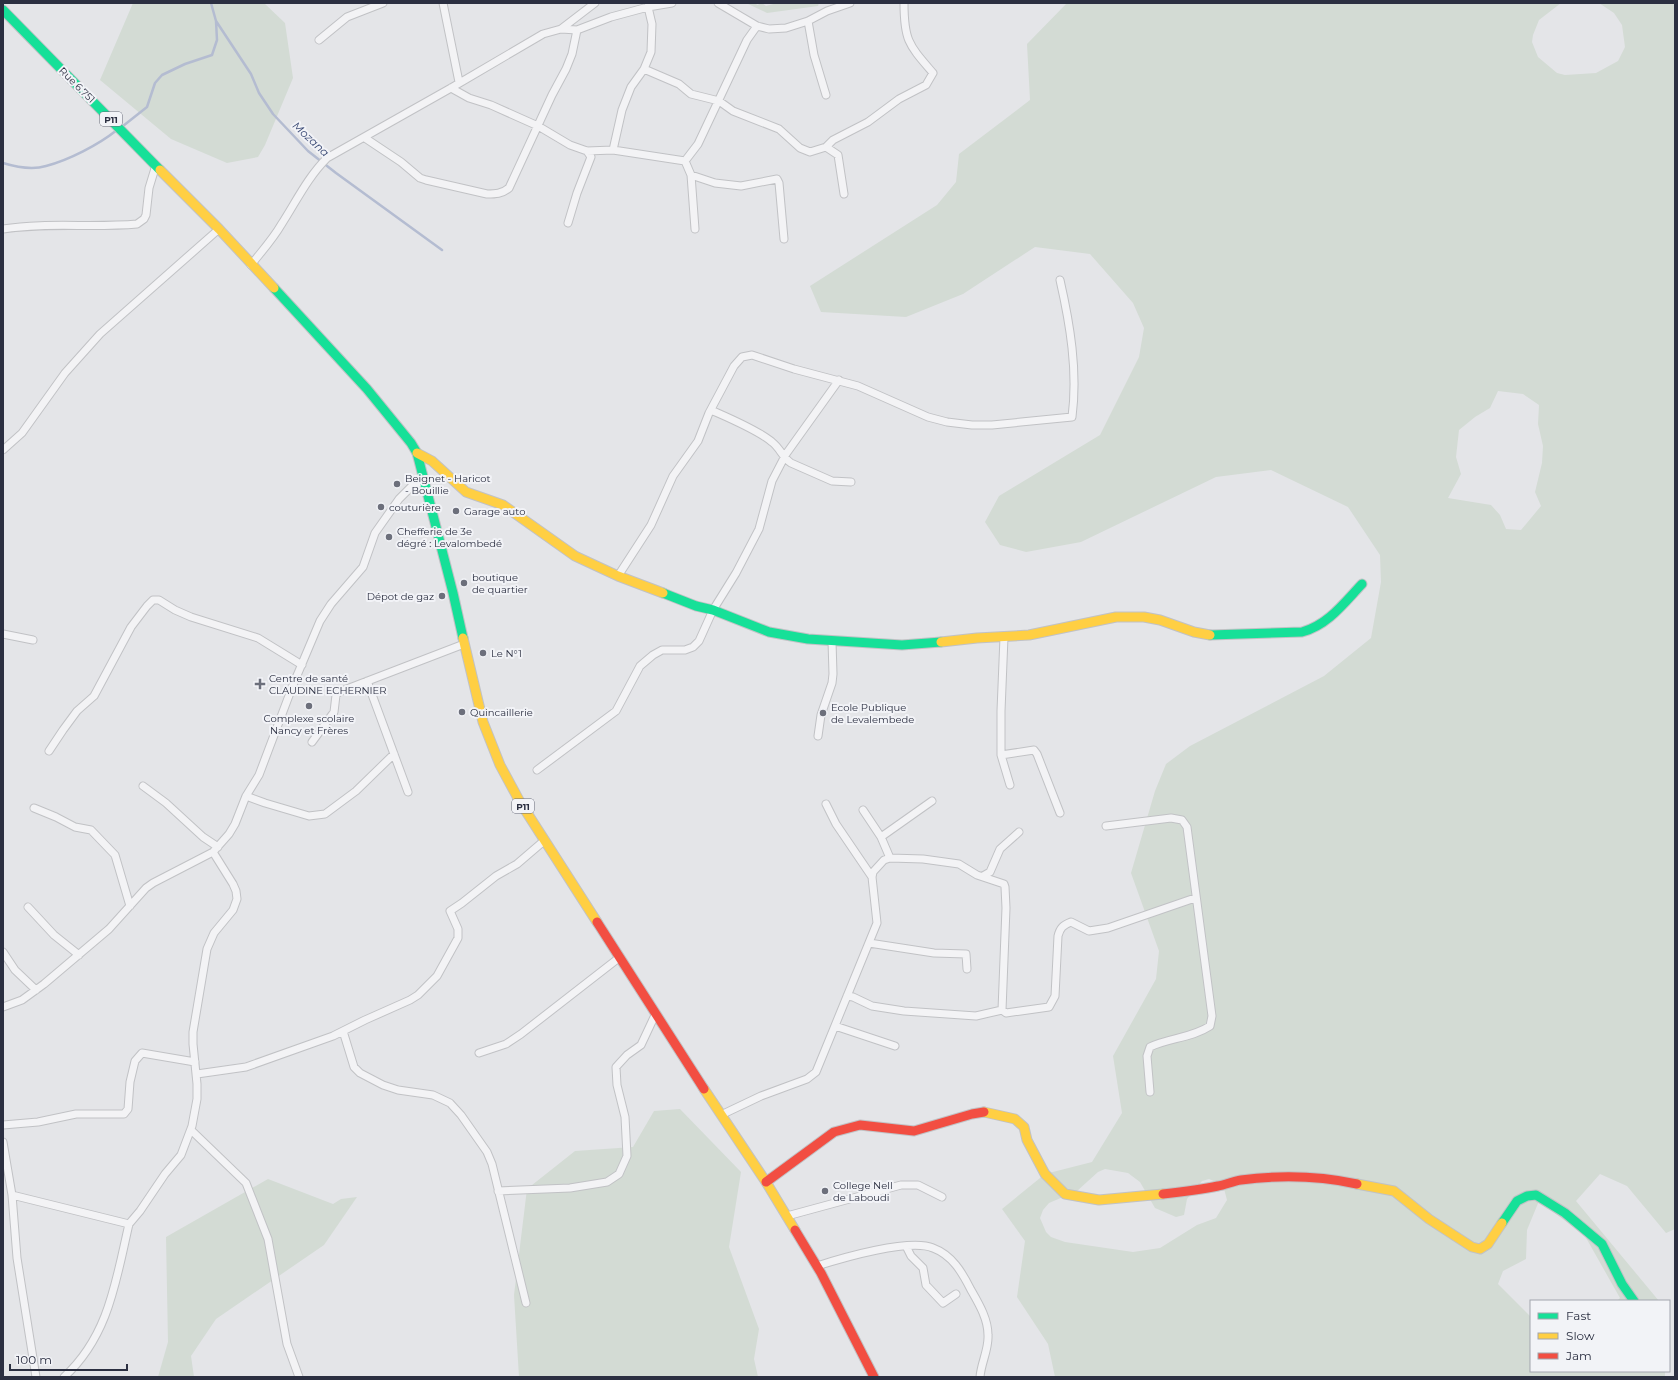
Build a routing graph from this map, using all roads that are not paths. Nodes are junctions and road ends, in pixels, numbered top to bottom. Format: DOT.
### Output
graph roads {
  1 [pos="383,3"];
  2 [pos="443,3"];
  3 [pos="595,3"];
  4 [pos="672,3"];
  5 [pos="718,3"];
  6 [pos="850,3"];
  7 [pos="904,3"];
  8 [pos="649,5"];
  9 [pos="3,10"];
  10 [pos="808,21"];
  11 [pos="757,26"];
  12 [pos="561,30"];
  13 [pos="578,30"];
  14 [pos="319,40"];
  15 [pos="644,69"];
  16 [pos="459,82"];
  17 [pos="451,88"];
  18 [pos="826,95"];
  19 [pos="719,101"];
  20 [pos="538,126"];
  21 [pos="365,138"];
  22 [pos="826,147"];
  23 [pos="612,150"];
  24 [pos="587,151"];
  25 [pos="685,161"];
  26 [pos="156,165"];
  27 [pos="691,175"];
  28 [pos="844,194"];
  29 [pos="568,223"];
  30 [pos="3,229"];
  31 [pos="219,229"];
  32 [pos="695,229"];
  33 [pos="784,239"];
  34 [pos="251,265"];
  35 [pos="1060,280"];
  36 [pos="839,380"];
  37 [pos="711,410"];
  38 [pos="3,450"];
  39 [pos="417,453"];
  40 [pos="784,456"];
  41 [pos="426,480"];
  42 [pos="851,482"];
  43 [pos="618,576"];
  44 [pos="1362,584"];
  45 [pos="713,610"];
  46 [pos="3,634"];
  47 [pos="1004,637"];
  48 [pos="33,640"];
  49 [pos="832,641"];
  50 [pos="464,644"];
  51 [pos="302,665"];
  52 [pos="367,681"];
  53 [pos="818,736"];
  54 [pos="312,742"];
  55 [pos="49,751"];
  56 [pos="394,754"];
  57 [pos="1001,755"];
  58 [pos="537,770"];
  59 [pos="1010,785"];
  60 [pos="143,786"];
  61 [pos="408,792"];
  62 [pos="246,796"];
  63 [pos="932,801"];
  64 [pos="826,804"];
  65 [pos="34,808"];
  66 [pos="863,810"];
  67 [pos="1060,813"];
  68 [pos="1106,826"];
  69 [pos="1019,832"];
  70 [pos="881,837"];
  71 [pos="545,840"];
  72 [pos="215,849"];
  73 [pos="890,858"];
  74 [pos="983,876"];
  75 [pos="872,877"];
  76 [pos="1195,898"];
  77 [pos="130,906"];
  78 [pos="28,907"];
  79 [pos="869,943"];
  80 [pos="3,952"];
  81 [pos="79,955"];
  82 [pos="620,957"];
  83 [pos="967,969"];
  84 [pos="36,990"];
  85 [pos="847,996"];
  86 [pos="3,1007"];
  87 [pos="1002,1010"];
  88 [pos="656,1013"];
  89 [pos="835,1026"];
  90 [pos="343,1031"];
  91 [pos="896,1046"];
  92 [pos="479,1053"];
  93 [pos="195,1062"];
  94 [pos="197,1074"];
  95 [pos="1150,1092"];
  96 [pos="721,1115"];
  97 [pos="3,1125"];
  98 [pos="191,1130"];
  99 [pos="3,1142"];
  100 [pos="766,1182"];
  101 [pos="498,1190"];
  102 [pos="12,1195"];
  103 [pos="942,1197"];
  104 [pos="787,1216"];
  105 [pos="129,1224"];
  106 [pos="906,1246"];
  107 [pos="817,1266"];
  108 [pos="956,1294"];
  109 [pos="1633,1300"];
  110 [pos="526,1303"];
  111 [pos="36,1377"];
  112 [pos="64,1377"];
  113 [pos="299,1377"];
  114 [pos="874,1377"];
  115 [pos="980,1377"];
  1 -- 14 [label="street"];
  2 -- 16 [label="street"];
  3 -- 12 [label="street"];
  4 -- 8 [label="street"];
  5 -- 11 [label="street"];
  6 -- 10 [label="street"];
  7 -- 22 [label="street"];
  8 -- 13 [label="street"];
  8 -- 15 [label="street"];
  9 -- 26 [label="street, Rue 6.751 / P11"];
  10 -- 11 [label="street"];
  10 -- 18 [label="street"];
  11 -- 19 [label="street"];
  12 -- 13 [label="street"];
  12 -- 16 [label="street"];
  13 -- 20 [label="street"];
  15 -- 19 [label="street"];
  15 -- 23 [label="street"];
  16 -- 17 [label="street"];
  17 -- 20 [label="street"];
  17 -- 21 [label="street"];
  19 -- 22 [label="street"];
  19 -- 25 [label="street"];
  20 -- 21 [label="street"];
  20 -- 24 [label="street"];
  21 -- 34 [label="street"];
  22 -- 28 [label="street"];
  23 -- 24 [label="street"];
  23 -- 25 [label="street"];
  24 -- 29 [label="street"];
  25 -- 27 [label="street"];
  26 -- 30 [label="street"];
  26 -- 31 [label="street, Rue 6.751 / P11"];
  27 -- 32 [label="street"];
  27 -- 33 [label="street"];
  31 -- 34 [label="street, P11"];
  31 -- 38 [label="street"];
  34 -- 39 [label="street, P11"];
  35 -- 36 [label="street"];
  36 -- 37 [label="street"];
  36 -- 40 [label="street"];
  37 -- 40 [label="street"];
  37 -- 43 [label="street"];
  39 -- 41 [label="street, P11"];
  39 -- 43 [label="street"];
  40 -- 42 [label="street"];
  40 -- 45 [label="street"];
  41 -- 50 [label="street, P11"];
  41 -- 51 [label="street"];
  43 -- 45 [label="street"];
  44 -- 47 [label="street"];
  45 -- 49 [label="street"];
  45 -- 58 [label="street"];
  46 -- 48 [label="street"];
  47 -- 49 [label="street"];
  47 -- 57 [label="street"];
  49 -- 53 [label="street"];
  50 -- 52 [label="street"];
  50 -- 71 [label="street, P11"];
  51 -- 55 [label="street"];
  51 -- 62 [label="street"];
  52 -- 54 [label="street"];
  52 -- 56 [label="street"];
  56 -- 61 [label="street"];
  56 -- 62 [label="street"];
  57 -- 59 [label="street"];
  57 -- 67 [label="street"];
  60 -- 72 [label="street"];
  62 -- 72 [label="street"];
  63 -- 70 [label="street"];
  64 -- 75 [label="street"];
  65 -- 77 [label="street"];
  66 -- 70 [label="street"];
  68 -- 76 [label="street"];
  69 -- 74 [label="street"];
  70 -- 73 [label="street"];
  71 -- 82 [label="street, P11"];
  71 -- 90 [label="street"];
  72 -- 77 [label="street"];
  72 -- 93 [label="street"];
  73 -- 74 [label="street"];
  73 -- 75 [label="street"];
  74 -- 87 [label="street"];
  75 -- 79 [label="street"];
  76 -- 87 [label="street"];
  76 -- 95 [label="street"];
  77 -- 81 [label="street"];
  78 -- 81 [label="street"];
  79 -- 83 [label="street"];
  79 -- 85 [label="street"];
  80 -- 84 [label="street"];
  81 -- 84 [label="street"];
  82 -- 88 [label="street, P11"];
  82 -- 92 [label="street"];
  84 -- 86 [label="street"];
  85 -- 87 [label="street"];
  85 -- 89 [label="street"];
  88 -- 96 [label="street, P11"];
  88 -- 101 [label="street"];
  89 -- 91 [label="street"];
  89 -- 96 [label="street"];
  90 -- 94 [label="street"];
  90 -- 101 [label="street"];
  93 -- 94 [label="street"];
  93 -- 97 [label="street"];
  94 -- 98 [label="street"];
  96 -- 100 [label="street, P11"];
  98 -- 105 [label="street"];
  98 -- 113 [label="street"];
  99 -- 102 [label="street"];
  100 -- 104 [label="street, P11"];
  100 -- 109 [label="street"];
  101 -- 110 [label="street"];
  102 -- 105 [label="street"];
  102 -- 111 [label="street"];
  103 -- 104 [label="street"];
  104 -- 107 [label="street, P11"];
  105 -- 112 [label="street"];
  106 -- 107 [label="street"];
  106 -- 108 [label="street"];
  106 -- 115 [label="street"];
  107 -- 114 [label="street, P11"];
}
